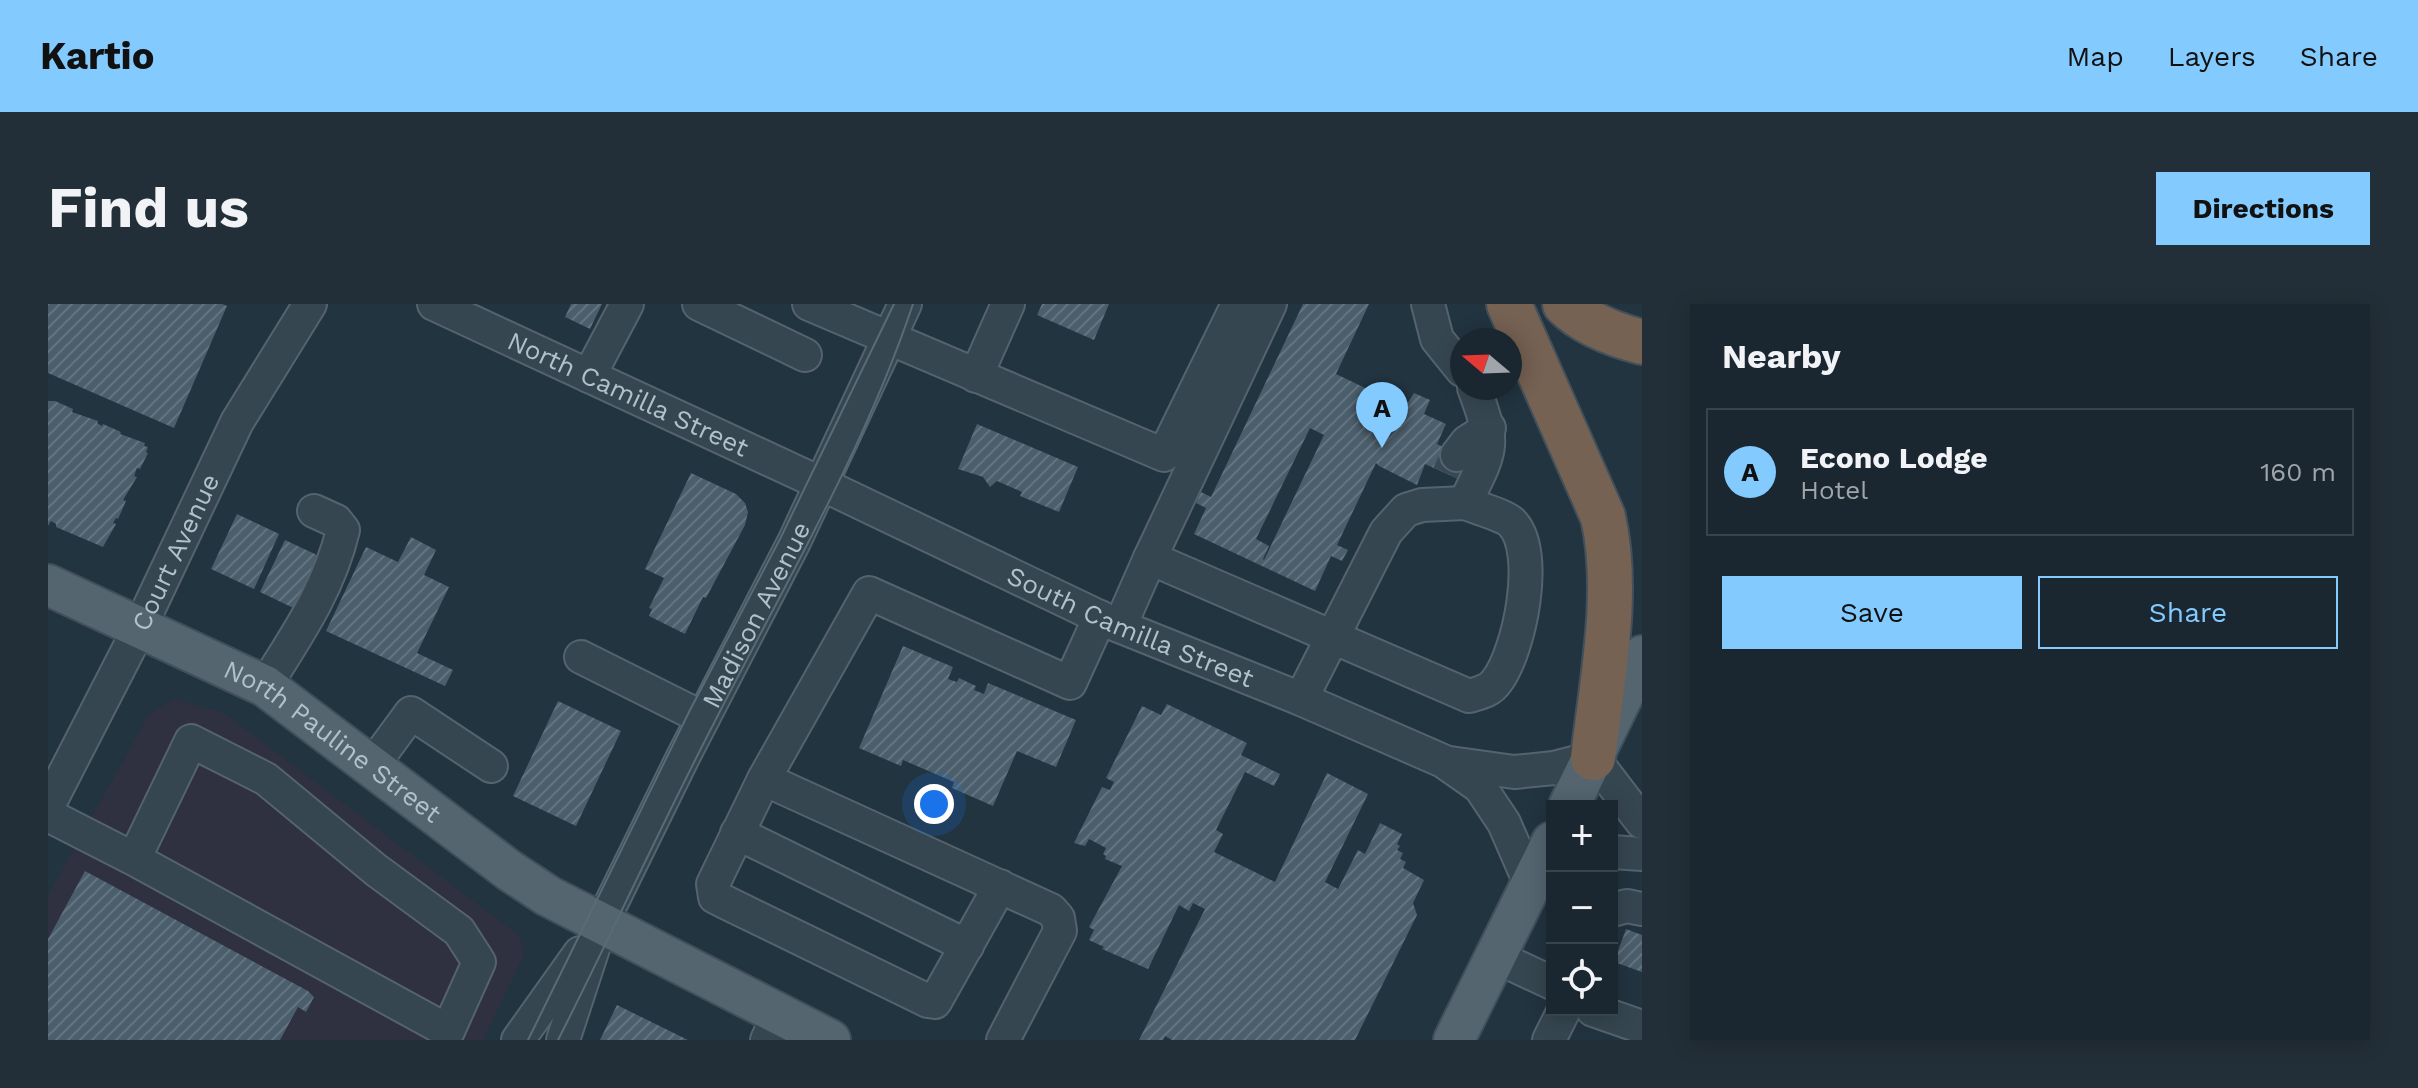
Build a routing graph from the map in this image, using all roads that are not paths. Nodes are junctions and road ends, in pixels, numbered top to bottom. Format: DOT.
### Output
graph roads {
  1 [pos="310,304"];
  2 [pos="434,304"];
  3 [pos="627,304"];
  4 [pos="699,304"];
  5 [pos="809,304"];
  6 [pos="905,304"];
  7 [pos="1008,304"];
  8 [pos="1238,304"];
  9 [pos="1270,304"];
  10 [pos="1428,304"];
  11 [pos="1509,304"];
  12 [pos="1565,304"];
  13 [pos="891,340"];
  14 [pos="1642,342"];
  15 [pos="805,355"];
  16 [pos="1450,355"];
  17 [pos="589,376"];
  18 [pos="976,376"];
  19 [pos="1478,400"];
  20 [pos="1489,428"];
  21 [pos="822,484"];
  22 [pos="1453,484"];
  23 [pos="314,511"];
  24 [pos="1150,558"];
  25 [pos="48,585"];
  26 [pos="1110,622"];
  27 [pos="140,627"];
  28 [pos="1332,637"];
  29 [pos="1642,656"];
  30 [pos="581,657"];
  31 [pos="265,686"];
  32 [pos="1301,699"];
  33 [pos="703,718"];
  34 [pos="1593,758"];
  35 [pos="1443,761"];
  36 [pos="372,766"];
  37 [pos="491,766"];
  38 [pos="764,779"];
  39 [pos="1572,800"];
  40 [pos="48,806"];
  41 [pos="48,815"];
  42 [pos="1642,822"];
  43 [pos="737,833"];
  44 [pos="1618,852"];
  45 [pos="1642,854"];
  46 [pos="134,859"];
  47 [pos="1542,879"];
  48 [pos="1000,886"];
  49 [pos="1618,908"];
  50 [pos="1642,909"];
  51 [pos="601,924"];
  52 [pos="967,946"];
  53 [pos="1494,956"];
  54 [pos="1546,980"];
  55 [pos="1561,1016"];
  56 [pos="1610,1016"];
  57 [pos="773,1027"];
  58 [pos="1642,1027"];
  59 [pos="518,1040"];
  60 [pos="563,1040"];
  61 [pos="830,1040"];
  62 [pos="1003,1040"];
  63 [pos="1454,1040"];
  64 [pos="1549,1040"];
  1 -- 27 [label="street, Court Avenue"];
  2 -- 17 [label="street, North Camilla Street"];
  3 -- 17 [label="street"];
  4 -- 15 [label="street"];
  5 -- 13 [label="street"];
  6 -- 13 [label="street, Madison Avenue"];
  7 -- 18 [label="street"];
  8 -- 18 [label="street"];
  9 -- 24 [label="street"];
  10 -- 16 [label="street"];
  11 -- 34 [label="highway"];
  12 -- 14 [label="highway"];
  13 -- 18 [label="street"];
  13 -- 21 [label="street, Madison Avenue"];
  17 -- 21 [label="street, North Camilla Street"];
  19 -- 20 [label="street"];
  20 -- 22 [label="street"];
  20 -- 22 [label="street"];
  21 -- 26 [label="street, South Camilla Street"];
  21 -- 33 [label="street, Madison Avenue"];
  22 -- 28 [label="street"];
  22 -- 28 [label="street"];
  23 -- 31 [label="street"];
  24 -- 26 [label="street"];
  24 -- 28 [label="street"];
  25 -- 27 [label="main road, North Pauline Street"];
  26 -- 32 [label="street, South Camilla Street"];
  26 -- 38 [label="street"];
  27 -- 31 [label="main road, North Pauline Street"];
  27 -- 40 [label="street, Court Avenue"];
  28 -- 32 [label="street"];
  29 -- 34 [label="main road"];
  30 -- 33 [label="street"];
  31 -- 36 [label="main road, North Pauline Street"];
  32 -- 35 [label="street, South Camilla Street"];
  33 -- 51 [label="street, Madison Avenue"];
  34 -- 35 [label="street, South Camilla Street"];
  34 -- 39 [label="main road"];
  34 -- 42 [label="street"];
  35 -- 47 [label="street, South Camilla Street"];
  36 -- 37 [label="street"];
  36 -- 51 [label="main road, North Pauline Street"];
  38 -- 43 [label="street"];
  38 -- 48 [label="street"];
  41 -- 46 [label="street"];
  43 -- 52 [label="street"];
  43 -- 52 [label="street"];
  44 -- 45 [label="street"];
  46 -- 46 [label="street"];
  47 -- 53 [label="main road"];
  48 -- 52 [label="street"];
  48 -- 62 [label="street"];
  49 -- 50 [label="street"];
  51 -- 57 [label="main road, North Pauline Street"];
  51 -- 59 [label="street, Madison Avenue"];
  51 -- 60 [label="street, Madison Avenue"];
  53 -- 54 [label="street"];
  53 -- 63 [label="main road"];
  55 -- 64 [label="street"];
  56 -- 58 [label="street"];
  57 -- 61 [label="main road, North Pauline Street"];
}
